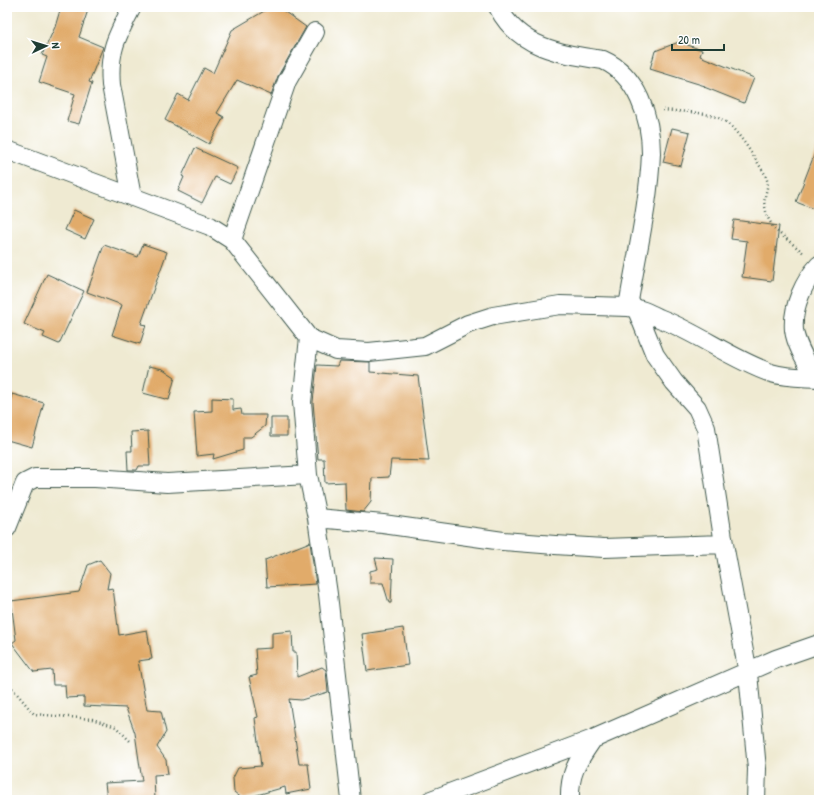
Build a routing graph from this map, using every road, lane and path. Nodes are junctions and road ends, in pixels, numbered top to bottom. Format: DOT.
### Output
graph roads {
  1 [pos="132,7"];
  2 [pos="498,7"];
  3 [pos="315,32"];
  4 [pos="644,108"];
  5 [pos="7,150"];
  6 [pos="132,197"];
  7 [pos="232,240"];
  8 [pos="815,269"];
  9 [pos="632,308"];
  10 [pos="309,338"];
  11 [pos="817,378"];
  12 [pos="308,475"];
  13 [pos="317,518"];
  14 [pos="7,528"];
  15 [pos="724,544"];
  16 [pos="819,644"];
  17 [pos="748,673"];
  18 [pos="7,682"];
  19 [pos="593,739"];
  20 [pos="130,741"];
  21 [pos="351,800"];
  22 [pos="432,800"];
  23 [pos="570,800"];
  24 [pos="756,800"];
  1 -- 6 [label="street"];
  2 -- 4 [label="street"];
  3 -- 7 [label="street"];
  4 -- 8 [label="path"];
  4 -- 9 [label="street"];
  5 -- 6 [label="street"];
  6 -- 7 [label="street"];
  7 -- 10 [label="street"];
  8 -- 11 [label="street"];
  9 -- 10 [label="street"];
  9 -- 11 [label="street"];
  9 -- 15 [label="street"];
  10 -- 12 [label="street"];
  12 -- 13 [label="street"];
  12 -- 14 [label="street"];
  13 -- 15 [label="street"];
  13 -- 21 [label="street"];
  15 -- 17 [label="street"];
  16 -- 17 [label="street"];
  17 -- 19 [label="street"];
  17 -- 24 [label="street"];
  18 -- 20 [label="path"];
  19 -- 22 [label="street"];
  19 -- 23 [label="street"];
}
